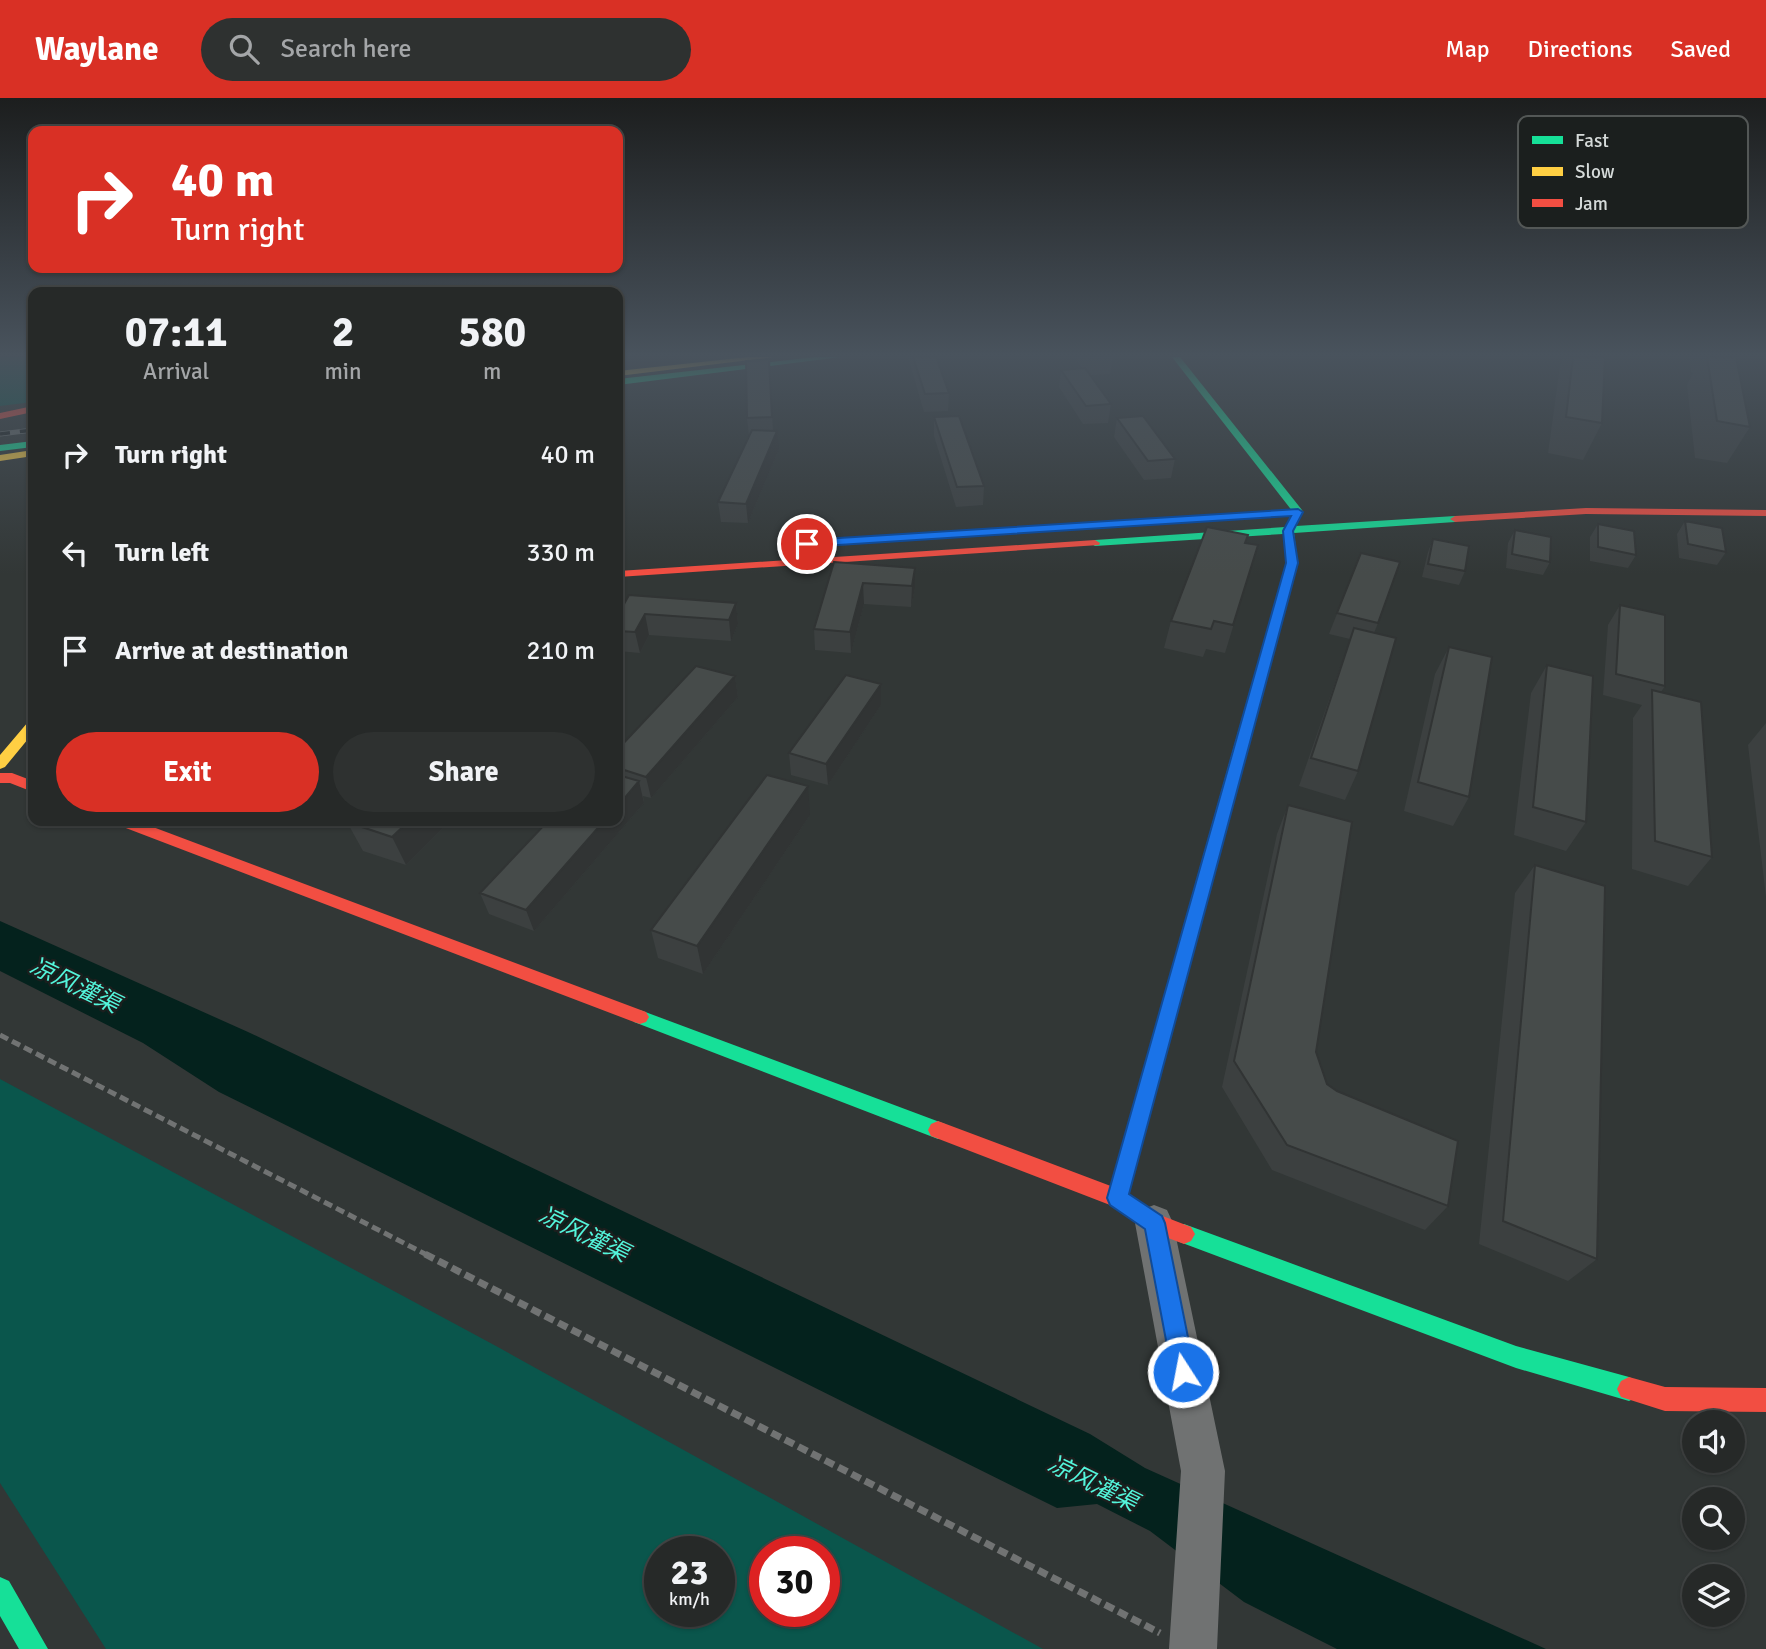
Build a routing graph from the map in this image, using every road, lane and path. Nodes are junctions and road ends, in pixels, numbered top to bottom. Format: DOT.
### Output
graph roads {
  1 [pos="1235,429"];
  2 [pos="28,445"];
  3 [pos="3,451"];
  4 [pos="28,453"];
  5 [pos="1304,512"];
  6 [pos="1766,513"];
  7 [pos="1288,531"];
  8 [pos="623,575"];
  9 [pos="28,731"];
  10 [pos="26,761"];
  11 [pos="0,764"];
  12 [pos="6,778"];
  13 [pos="28,785"];
  14 [pos="136,826"];
  15 [pos="0,1035"];
  16 [pos="1117,1198"];
  17 [pos="1154,1223"];
  18 [pos="1766,1400"];
  19 [pos="0,1590"];
  20 [pos="1180,1643"];
  21 [pos="34,1649"];
  1 -- 5 [label="main road"];
  2 -- 3 [label="main road"];
  3 -- 4 [label="main road"];
  5 -- 7 [label="main road"];
  5 -- 7 [label="main road"];
  6 -- 7 [label="main road"];
  7 -- 8 [label="main road"];
  7 -- 16 [label="main road"];
  9 -- 11 [label="main road"];
  10 -- 12 [label="main road"];
  12 -- 13 [label="main road"];
  14 -- 16 [label="main road"];
  15 -- 20 [label="path"];
  16 -- 17 [label="main road"];
  17 -- 18 [label="main road"];
  17 -- 20 [label="street"];
  19 -- 21 [label="main road"];
}
